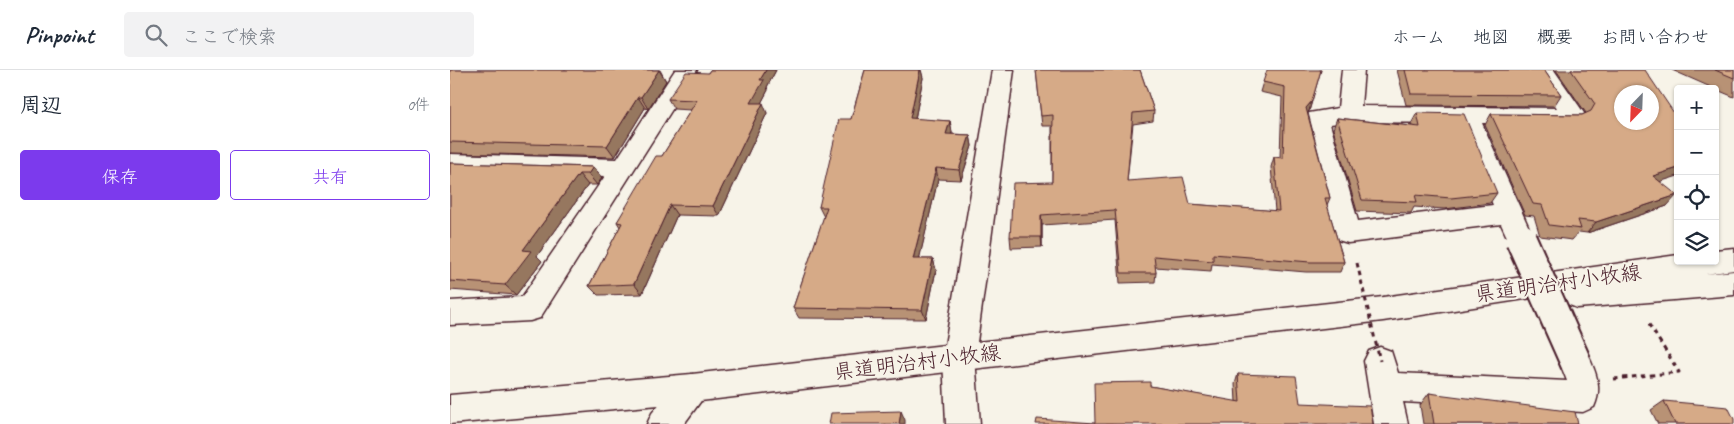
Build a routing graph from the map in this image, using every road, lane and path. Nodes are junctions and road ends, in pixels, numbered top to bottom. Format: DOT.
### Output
graph roads {
  1 [pos="686,70"];
  2 [pos="1003,70"];
  3 [pos="1353,70"];
  4 [pos="1543,70"];
  5 [pos="1350,114"];
  6 [pos="1468,117"];
  7 [pos="450,163"];
  8 [pos="624,168"];
  9 [pos="1508,213"];
  10 [pos="1734,259"];
  11 [pos="1357,263"];
  12 [pos="1734,283"];
  13 [pos="1383,309"];
  14 [pos="450,313"];
  15 [pos="1648,322"];
  16 [pos="959,357"];
  17 [pos="1579,372"];
  18 [pos="1382,374"];
  19 [pos="692,388"];
  20 [pos="450,410"];
  21 [pos="664,424"];
  22 [pos="964,424"];
  23 [pos="1391,424"];
  1 -- 8 [label="street"];
  2 -- 16 [label="street"];
  3 -- 5 [label="street"];
  4 -- 6 [label="street"];
  5 -- 6 [label="street"];
  5 -- 9 [label="street"];
  6 -- 9 [label="street"];
  7 -- 8 [label="street"];
  8 -- 14 [label="street"];
  9 -- 17 [label="street, bridge"];
  10 -- 13 [label="street, 県道明治村小牧線"];
  11 -- 18 [label="path, bridge"];
  12 -- 13 [label="street, 県道明治村小牧線"];
  13 -- 16 [label="street, 県道明治村小牧線"];
  15 -- 17 [label="path"];
  16 -- 19 [label="street, 県道明治村小牧線"];
  16 -- 22 [label="street"];
  17 -- 18 [label="street"];
  18 -- 23 [label="street"];
  19 -- 20 [label="street, 県道明治村小牧線"];
  19 -- 21 [label="street"];
}
